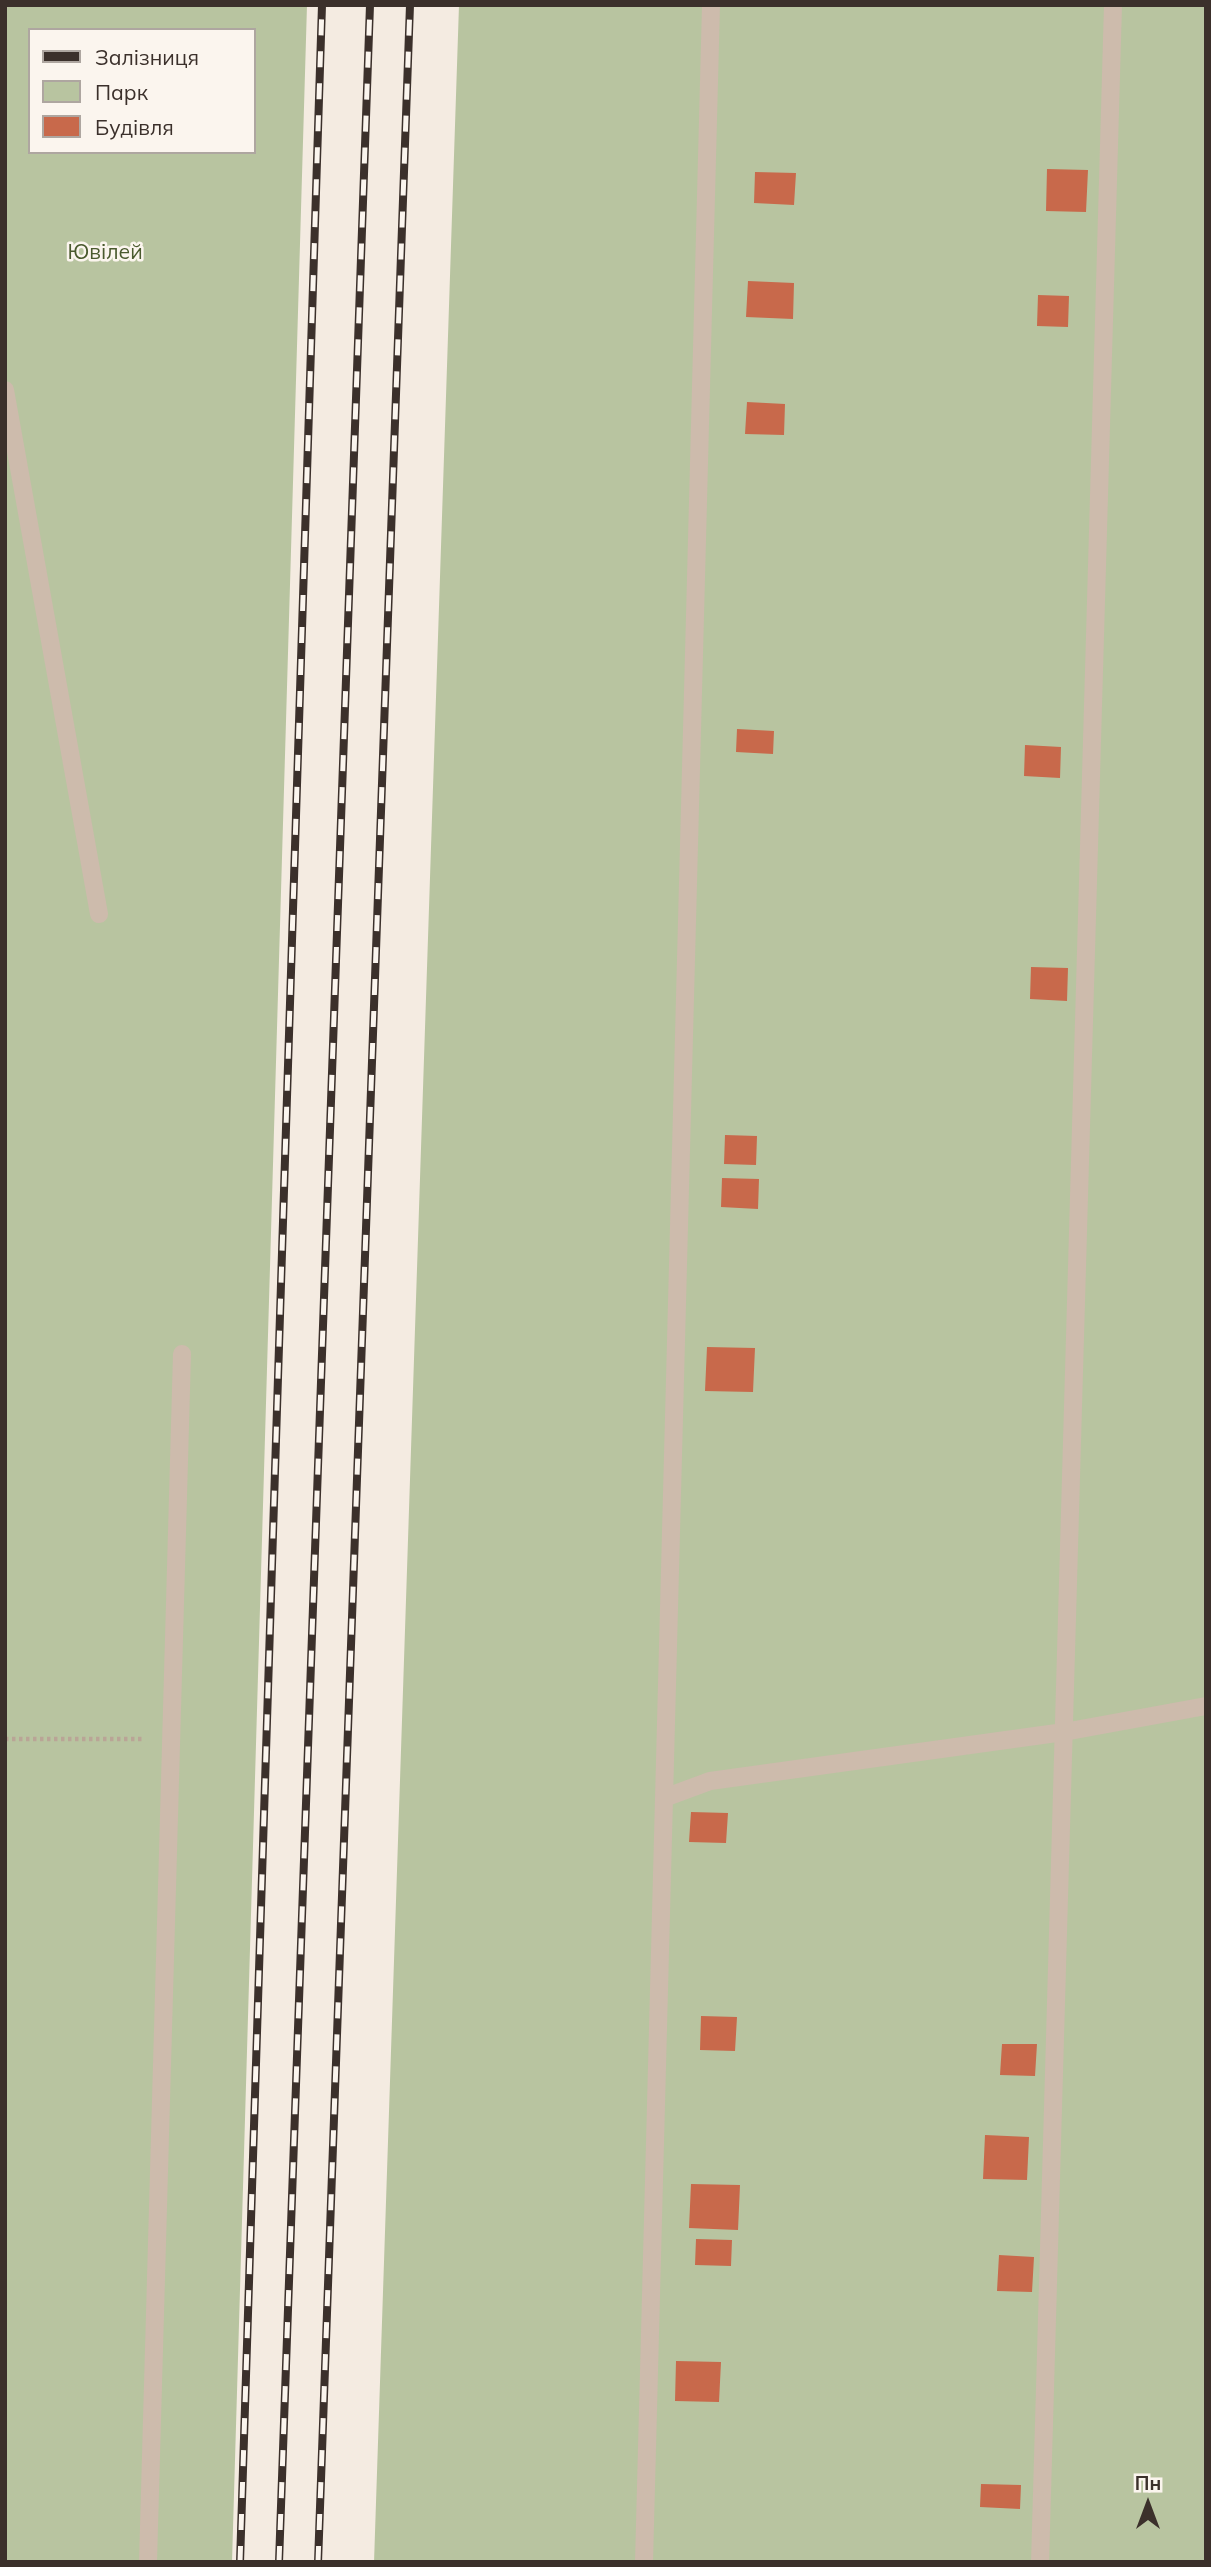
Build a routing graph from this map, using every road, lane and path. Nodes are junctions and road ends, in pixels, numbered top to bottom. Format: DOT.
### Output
graph roads {
  1 [pos="711,5"];
  2 [pos="1113,5"];
  3 [pos="5,390"];
  4 [pos="99,914"];
  5 [pos="183,1354"];
  6 [pos="1206,1706"];
  7 [pos="1064,1732"];
  8 [pos="172,1738"];
  9 [pos="5,1739"];
  10 [pos="664,1798"];
  11 [pos="148,2562"];
  12 [pos="645,2562"];
  13 [pos="1040,2562"];
  1 -- 10 [label="lane"];
  2 -- 7 [label="lane"];
  3 -- 4 [label="lane"];
  5 -- 8 [label="lane"];
  6 -- 7 [label="lane"];
  7 -- 10 [label="lane"];
  7 -- 13 [label="lane"];
  8 -- 9 [label="path"];
  8 -- 11 [label="lane"];
  10 -- 12 [label="lane"];
}
